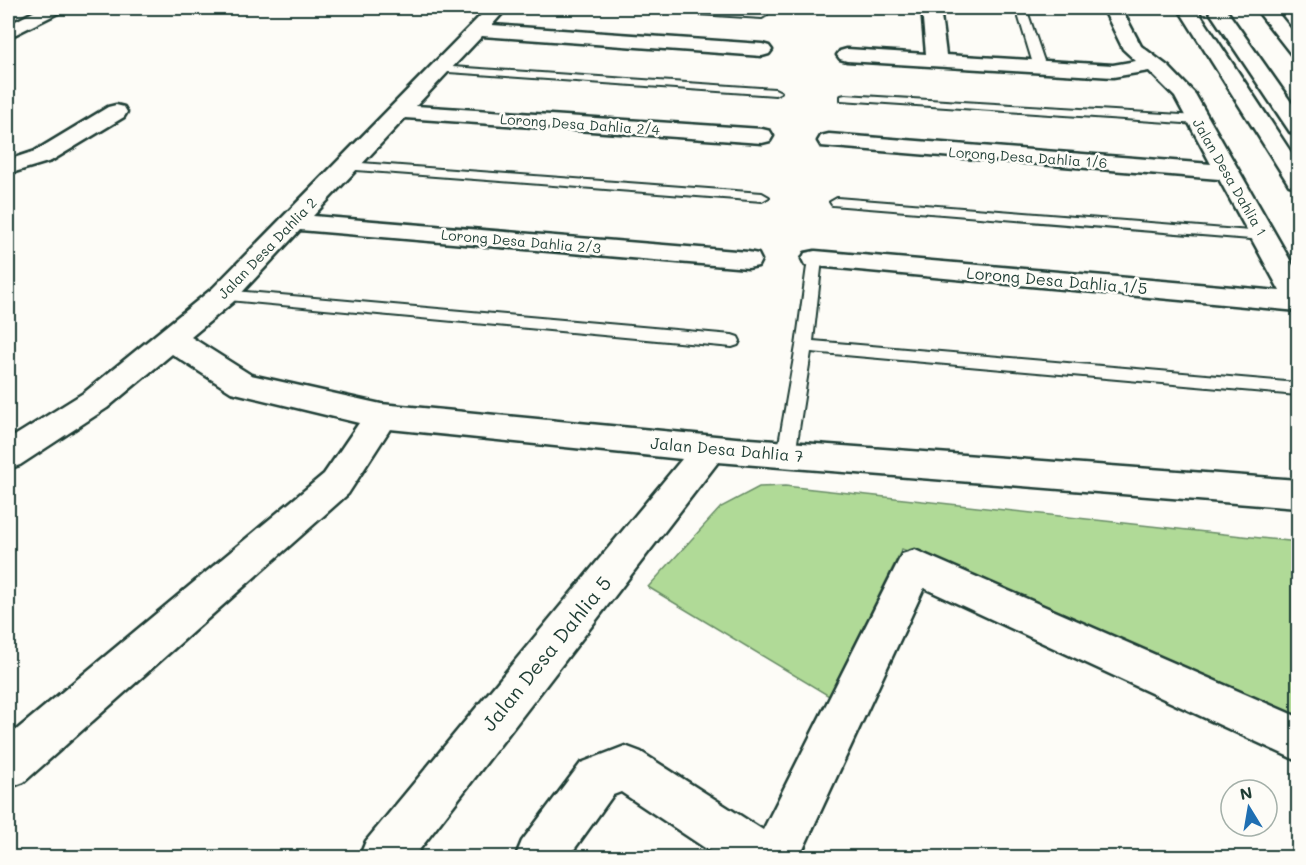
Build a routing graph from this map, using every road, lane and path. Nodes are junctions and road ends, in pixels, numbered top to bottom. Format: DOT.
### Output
graph roads {
  1 [pos="54,8"];
  2 [pos="498,8"];
  3 [pos="650,8"];
  4 [pos="931,8"];
  5 [pos="1021,8"];
  6 [pos="1112,8"];
  7 [pos="1187,8"];
  8 [pos="1216,8"];
  9 [pos="1269,8"];
  10 [pos="762,15"];
  11 [pos="12,27"];
  12 [pos="478,30"];
  13 [pos="762,50"];
  14 [pos="1299,50"];
  15 [pos="848,54"];
  16 [pos="937,60"];
  17 [pos="1152,64"];
  18 [pos="1040,67"];
  19 [pos="438,69"];
  20 [pos="775,92"];
  21 [pos="845,98"];
  22 [pos="399,111"];
  23 [pos="116,112"];
  24 [pos="1198,120"];
  25 [pos="1299,127"];
  26 [pos="762,136"];
  27 [pos="830,141"];
  28 [pos="348,166"];
  29 [pos="8,167"];
  30 [pos="1227,172"];
  31 [pos="1299,180"];
  32 [pos="762,197"];
  33 [pos="837,202"];
  34 [pos="293,222"];
  35 [pos="1263,236"];
  36 [pos="815,259"];
  37 [pos="748,260"];
  38 [pos="223,295"];
  39 [pos="1299,300"];
  40 [pos="171,339"];
  41 [pos="732,341"];
  42 [pos="804,346"];
  43 [pos="1299,389"];
  44 [pos="381,416"];
  45 [pos="710,448"];
  46 [pos="786,455"];
  47 [pos="8,456"];
  48 [pos="1299,494"];
  49 [pos="1299,739"];
  50 [pos="8,766"];
  51 [pos="383,858"];
  52 [pos="539,858"];
  53 [pos="763,858"];
  54 [pos="774,858"];
  1 -- 11 [label="street"];
  2 -- 12 [label="street, Jalan Desa Dahlia 2"];
  3 -- 10 [label="lane"];
  4 -- 16 [label="street"];
  5 -- 18 [label="lane"];
  6 -- 17 [label="street, Jalan Desa Dahlia 1"];
  7 -- 31 [label="street"];
  8 -- 25 [label="street"];
  9 -- 14 [label="street"];
  12 -- 13 [label="street"];
  12 -- 19 [label="street, Jalan Desa Dahlia 2"];
  15 -- 16 [label="street"];
  16 -- 18 [label="street"];
  17 -- 18 [label="street"];
  17 -- 24 [label="street, Jalan Desa Dahlia 1"];
  19 -- 20 [label="lane"];
  19 -- 22 [label="street, Jalan Desa Dahlia 2"];
  21 -- 24 [label="lane"];
  22 -- 26 [label="street, Lorong Desa Dahlia 2/4"];
  22 -- 28 [label="street, Jalan Desa Dahlia 2"];
  23 -- 29 [label="street"];
  24 -- 30 [label="street, Jalan Desa Dahlia 1"];
  27 -- 30 [label="street, Lorong Desa Dahlia 1/6"];
  28 -- 32 [label="lane"];
  28 -- 34 [label="street, Jalan Desa Dahlia 2"];
  30 -- 35 [label="street, Jalan Desa Dahlia 1"];
  33 -- 35 [label="lane"];
  34 -- 37 [label="street, Lorong Desa Dahlia 2/3"];
  34 -- 38 [label="street, Jalan Desa Dahlia 2"];
  35 -- 39 [label="street, Jalan Desa Dahlia 1"];
  36 -- 39 [label="street, Lorong Desa Dahlia 1/5"];
  36 -- 42 [label="lane"];
  38 -- 40 [label="street, Jalan Desa Dahlia 2"];
  38 -- 41 [label="lane"];
  40 -- 44 [label="street, Jalan Desa Dahlia 7"];
  40 -- 47 [label="street, Jalan Desa Dahlia 2"];
  42 -- 43 [label="lane"];
  42 -- 46 [label="lane"];
  44 -- 45 [label="street, Jalan Desa Dahlia 7"];
  44 -- 50 [label="street"];
  45 -- 46 [label="street, Jalan Desa Dahlia 7"];
  45 -- 51 [label="street, Jalan Desa Dahlia 5"];
  46 -- 48 [label="street, Jalan Desa Dahlia 7"];
  49 -- 54 [label="street"];
  52 -- 53 [label="street"];
}
